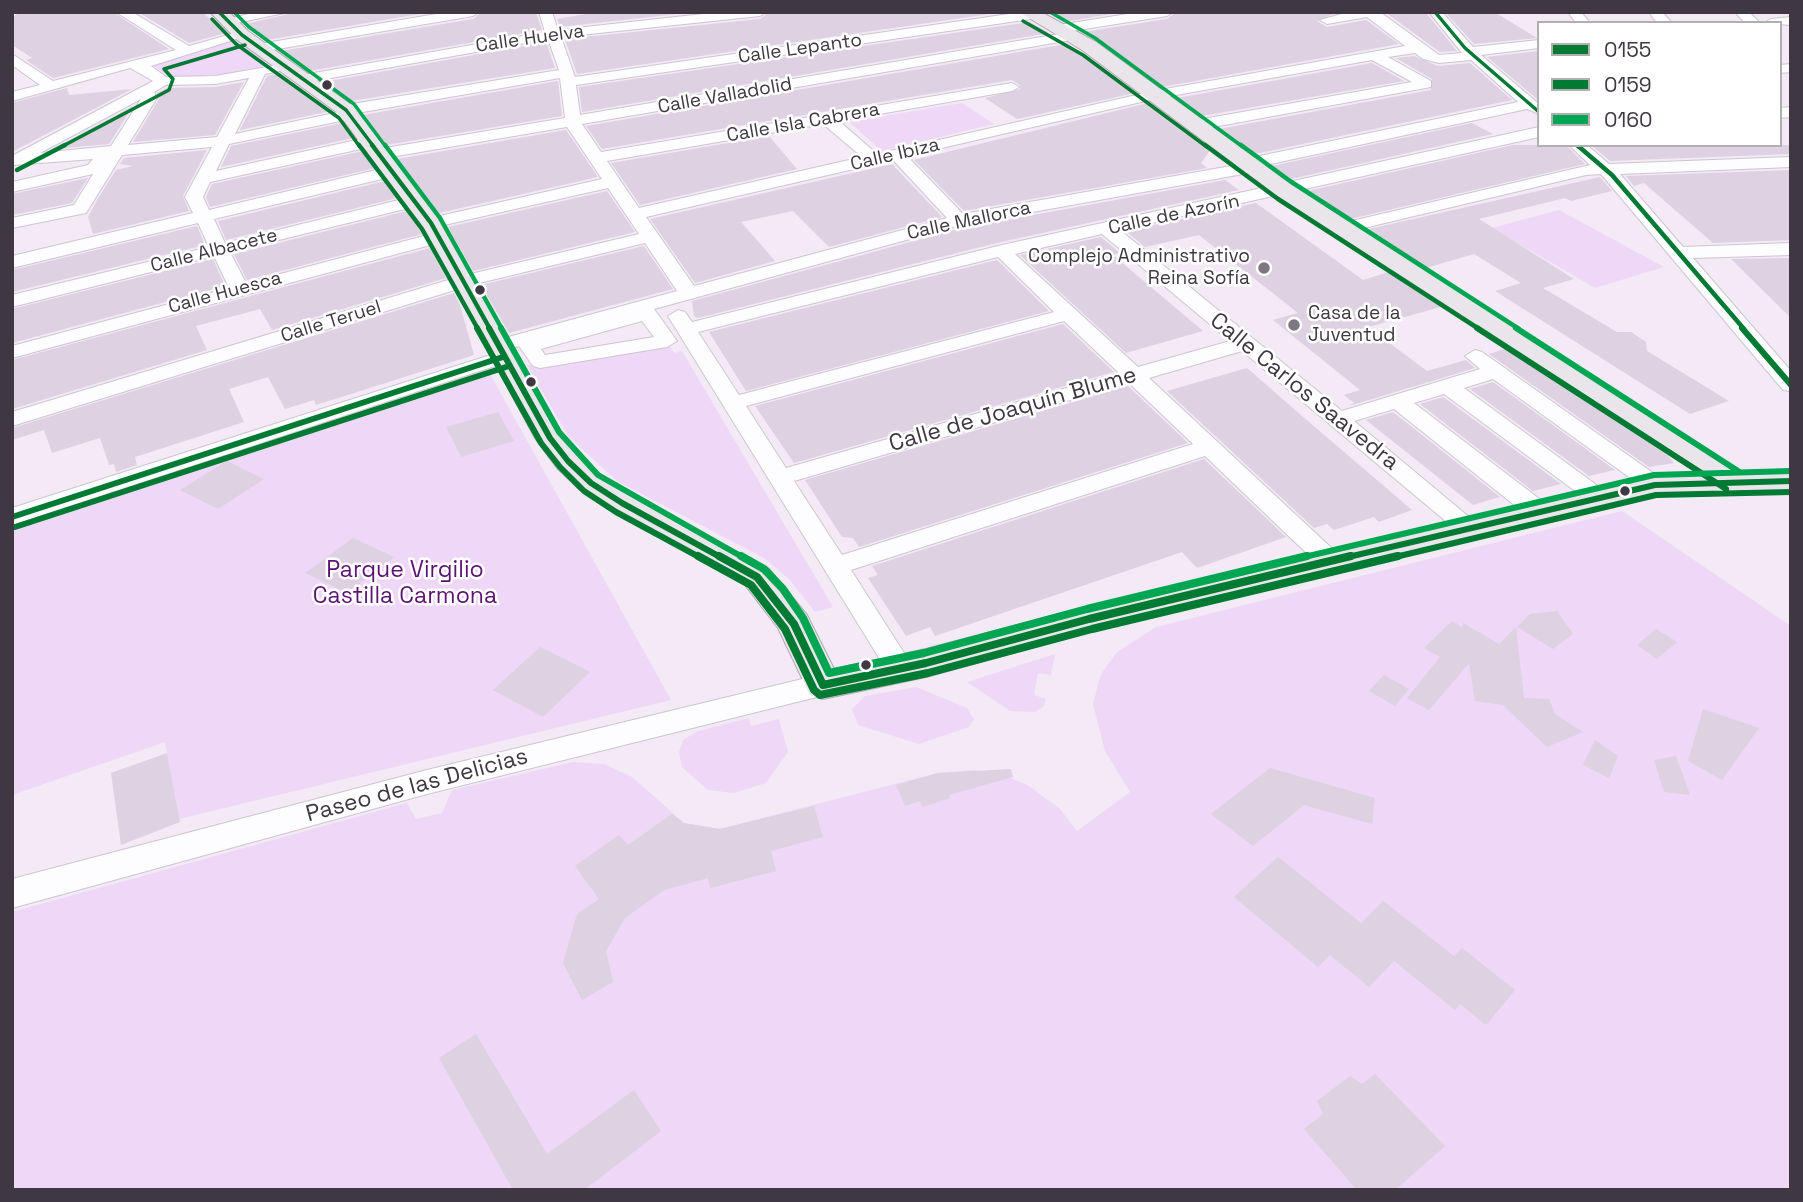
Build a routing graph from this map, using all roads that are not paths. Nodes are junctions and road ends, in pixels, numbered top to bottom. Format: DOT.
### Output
graph roads {
  1 [pos="122,12"];
  2 [pos="283,12"];
  3 [pos="473,12"];
  4 [pos="545,12"];
  5 [pos="760,12"];
  6 [pos="1167,12"];
  7 [pos="1435,12"];
  8 [pos="1372,13"];
  9 [pos="726,14"];
  10 [pos="1030,14"];
  11 [pos="1327,20"];
  12 [pos="237,29"];
  13 [pos="1065,32"];
  14 [pos="555,34"];
  15 [pos="1537,44"];
  16 [pos="1417,48"];
  17 [pos="187,51"];
  18 [pos="1471,54"];
  19 [pos="1375,56"];
  20 [pos="12,58"];
  21 [pos="140,65"];
  22 [pos="294,73"];
  23 [pos="258,74"];
  24 [pos="568,78"];
  25 [pos="163,80"];
  26 [pos="51,86"];
  27 [pos="1012,87"];
  28 [pos="146,90"];
  29 [pos="966,95"];
  30 [pos="1154,95"];
  31 [pos="12,97"];
  32 [pos="1531,101"];
  33 [pos="348,112"];
  34 [pos="827,119"];
  35 [pos="81,120"];
  36 [pos="573,121"];
  37 [pos="1197,125"];
  38 [pos="1013,127"];
  39 [pos="1537,132"];
  40 [pos="223,141"];
  41 [pos="1579,147"];
  42 [pos="118,150"];
  43 [pos="898,155"];
  44 [pos="381,156"];
  45 [pos="594,158"];
  46 [pos="875,160"];
  47 [pos="13,162"];
  48 [pos="1791,162"];
  49 [pos="1252,165"];
  50 [pos="106,169"];
  51 [pos="1603,169"];
  52 [pos="203,179"];
  53 [pos="610,182"];
  54 [pos="12,188"];
  55 [pos="1284,190"];
  56 [pos="415,201"];
  57 [pos="80,209"];
  58 [pos="635,214"];
  59 [pos="203,216"];
  60 [pos="958,220"];
  61 [pos="12,223"];
  62 [pos="1343,228"];
  63 [pos="1107,229"];
  64 [pos="435,230"];
  65 [pos="652,236"];
  66 [pos="86,244"];
  67 [pos="1791,248"];
  68 [pos="219,250"];
  69 [pos="1002,251"];
  70 [pos="1679,252"];
  71 [pos="12,262"];
  72 [pos="465,281"];
  73 [pos="239,289"];
  74 [pos="688,292"];
  75 [pos="667,299"];
  76 [pos="12,301"];
  77 [pos="647,313"];
  78 [pos="1069,314"];
  79 [pos="687,329"];
  80 [pos="1246,343"];
  81 [pos="1759,348"];
  82 [pos="1791,349"];
  83 [pos="12,352"];
  84 [pos="500,352"];
  85 [pos="1475,356"];
  86 [pos="1496,371"];
  87 [pos="1134,375"];
  88 [pos="1791,385"];
  89 [pos="1448,386"];
  90 [pos="1398,401"];
  91 [pos="734,403"];
  92 [pos="12,419"];
  93 [pos="1338,419"];
  94 [pos="1209,447"];
  95 [pos="781,477"];
  96 [pos="1732,480"];
  97 [pos="1791,481"];
  98 [pos="1655,485"];
  99 [pos="1598,497"];
  100 [pos="1537,510"];
  101 [pos="12,517"];
  102 [pos="1469,527"];
  103 [pos="1331,561"];
  104 [pos="836,566"];
  105 [pos="899,667"];
  106 [pos="823,685"];
  107 [pos="12,894"];
  1 -- 17 [label="street"];
  2 -- 12 [label="street"];
  3 -- 12 [label="street"];
  4 -- 14 [label="street"];
  5 -- 9 [label="street, Calle Huelva"];
  6 -- 13 [label="street, Calle Valladolid"];
  7 -- 18 [label="street"];
  8 -- 11 [label="street"];
  8 -- 16 [label="street"];
  9 -- 14 [label="street, Calle Huelva"];
  10 -- 13 [label="main road"];
  10 -- 24 [label="street, Calle Lepanto"];
  12 -- 17 [label="street"];
  12 -- 22 [label="main road"];
  13 -- 30 [label="main road"];
  13 -- 36 [label="street, Calle Valladolid"];
  14 -- 22 [label="street, Calle Huelva"];
  14 -- 24 [label="street"];
  15 -- 18 [label="street"];
  16 -- 18 [label="street"];
  16 -- 19 [label="street, Calle Ibiza"];
  17 -- 21 [label="street"];
  18 -- 32 [label="street"];
  19 -- 30 [label="street, Calle Ibiza"];
  19 -- 37 [label="street"];
  20 -- 26 [label="street"];
  21 -- 25 [label="street"];
  21 -- 26 [label="street"];
  22 -- 23 [label="street, Calle Huelva"];
  22 -- 33 [label="main road"];
  23 -- 25 [label="street, Calle Huelva"];
  23 -- 40 [label="street"];
  24 -- 33 [label="street, Calle Lepanto"];
  24 -- 36 [label="street"];
  25 -- 28 [label="street"];
  26 -- 31 [label="street"];
  27 -- 29 [label="street, Calle Isla Cabrera"];
  28 -- 35 [label="street"];
  28 -- 42 [label="street"];
  29 -- 34 [label="street, Calle Isla Cabrera"];
  29 -- 38 [label="street"];
  30 -- 37 [label="main road"];
  30 -- 38 [label="street, Calle Ibiza"];
  32 -- 49 [label="street"];
  33 -- 40 [label="street, Calle Lepanto"];
  33 -- 44 [label="main road"];
  34 -- 45 [label="street, Calle Isla Cabrera"];
  34 -- 46 [label="street"];
  35 -- 47 [label="street"];
  36 -- 44 [label="street, Calle Valladolid"];
  36 -- 45 [label="street"];
  37 -- 49 [label="main road"];
  38 -- 43 [label="street, Calle Ibiza"];
  39 -- 55 [label="street, Calle de Azorín"];
  40 -- 42 [label="street, Calle Lepanto"];
  40 -- 52 [label="street"];
  41 -- 51 [label="street"];
  42 -- 47 [label="street, Calle Lepanto"];
  42 -- 50 [label="street"];
  43 -- 46 [label="street, Calle Ibiza"];
  43 -- 60 [label="street"];
  44 -- 52 [label="street"];
  44 -- 56 [label="main road"];
  44 -- 59 [label="street, Calle Valladolid"];
  45 -- 53 [label="street"];
  46 -- 58 [label="street, Calle Ibiza"];
  47 -- 54 [label="street"];
  48 -- 51 [label="street"];
  49 -- 55 [label="main road"];
  49 -- 60 [label="street, Calle Mallorca"];
  50 -- 54 [label="street"];
  50 -- 57 [label="street"];
  51 -- 62 [label="street"];
  51 -- 70 [label="street"];
  52 -- 59 [label="street"];
  53 -- 58 [label="street"];
  53 -- 64 [label="street"];
  55 -- 62 [label="main road"];
  55 -- 63 [label="street, Calle de Azorín"];
  56 -- 64 [label="main road"];
  56 -- 68 [label="street, Calle Albacete"];
  57 -- 61 [label="street"];
  57 -- 66 [label="street"];
  58 -- 65 [label="street"];
  59 -- 66 [label="street, Calle Valladolid"];
  59 -- 68 [label="street"];
  60 -- 74 [label="street, Calle Mallorca"];
  62 -- 96 [label="main road"];
  63 -- 69 [label="street, Calle de Azorín"];
  63 -- 80 [label="street, Calle Carlos Saavedra"];
  64 -- 72 [label="main road"];
  64 -- 73 [label="street, Calle Huesca"];
  65 -- 72 [label="street, Calle Teruel"];
  65 -- 74 [label="street"];
  66 -- 71 [label="street, Calle Valladolid"];
  67 -- 70 [label="street"];
  68 -- 73 [label="street"];
  68 -- 76 [label="street, Calle Albacete"];
  69 -- 78 [label="street"];
  69 -- 79 [label="street, Calle de Azorín"];
  70 -- 81 [label="street"];
  72 -- 84 [label="main road"];
  72 -- 92 [label="street, Calle Teruel"];
  73 -- 83 [label="street, Calle Huesca"];
  74 -- 75 [label="street, Calle Mallorca"];
  75 -- 79 [label="street"];
  75 -- 84 [label="street"];
  77 -- 77 [label="street"];
  78 -- 87 [label="street"];
  78 -- 91 [label="street"];
  79 -- 91 [label="street"];
  80 -- 87 [label="street, Calle de Joaquín Blume"];
  80 -- 93 [label="street, Calle Carlos Saavedra"];
  81 -- 82 [label="street"];
  81 -- 88 [label="street"];
  84 -- 101 [label="street"];
  84 -- 106 [label="main road"];
  85 -- 86 [label="street"];
  86 -- 89 [label="street"];
  86 -- 98 [label="street"];
  87 -- 94 [label="street"];
  87 -- 95 [label="street, Calle de Joaquín Blume"];
  89 -- 90 [label="street"];
  89 -- 99 [label="street"];
  90 -- 93 [label="street"];
  90 -- 100 [label="street"];
  91 -- 95 [label="street"];
  93 -- 102 [label="street, Calle Carlos Saavedra"];
  94 -- 103 [label="street"];
  94 -- 104 [label="street"];
  95 -- 104 [label="street"];
  96 -- 97 [label="main road"];
  96 -- 98 [label="main road"];
  98 -- 99 [label="main road"];
  99 -- 100 [label="main road"];
  100 -- 102 [label="main road"];
  102 -- 103 [label="main road"];
  103 -- 105 [label="main road"];
  104 -- 105 [label="street"];
  105 -- 106 [label="main road"];
  106 -- 107 [label="street, Paseo de las Delicias"];
}
